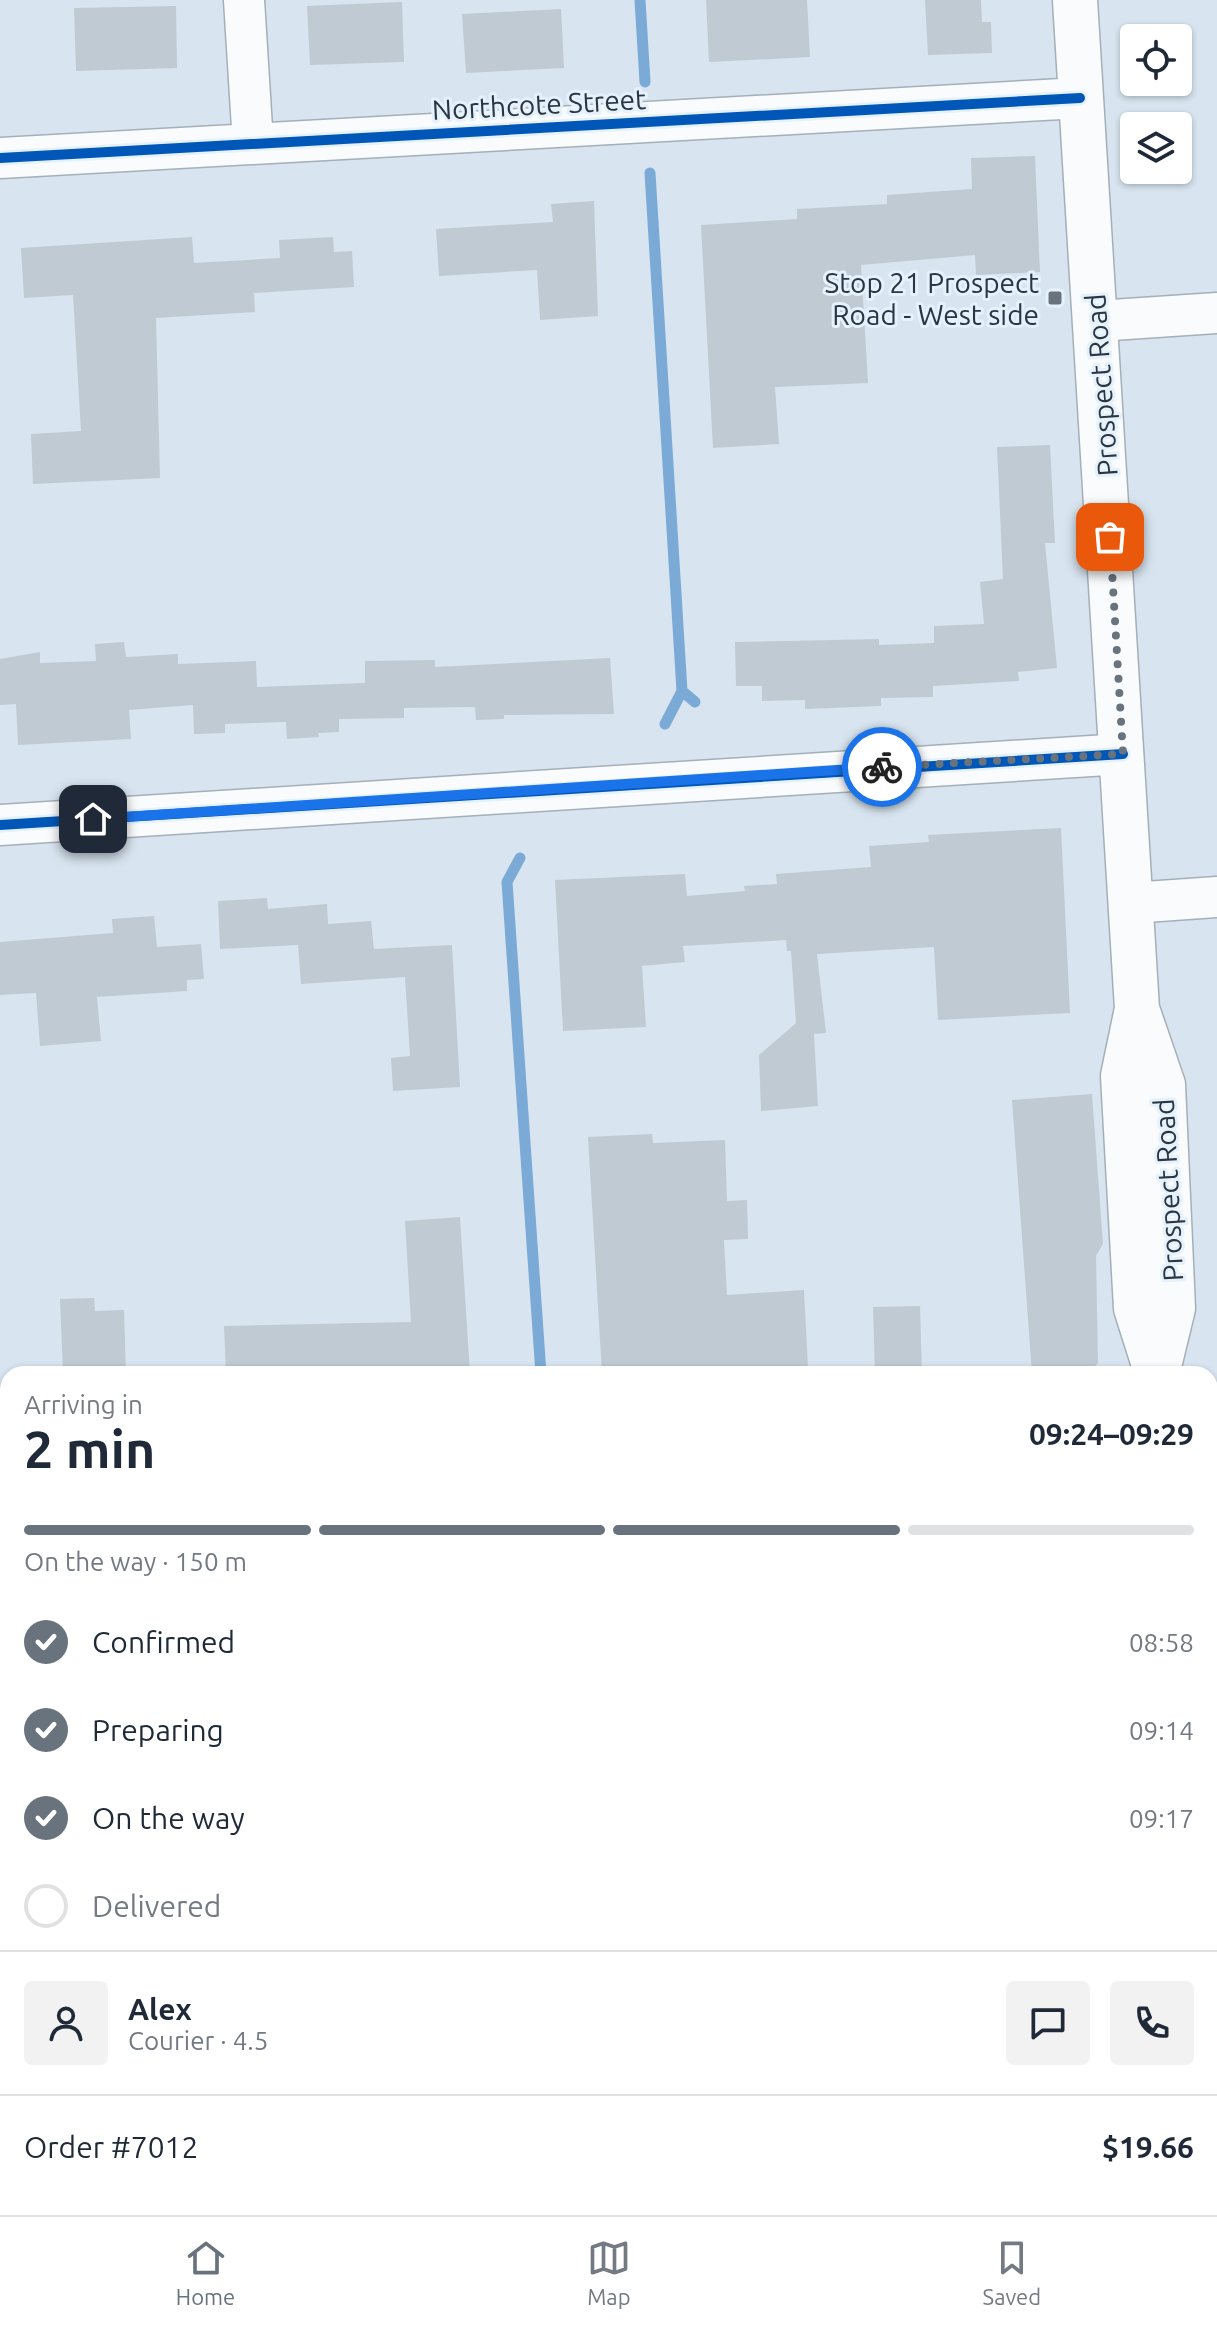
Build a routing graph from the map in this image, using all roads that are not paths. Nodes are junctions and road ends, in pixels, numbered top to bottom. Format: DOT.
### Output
graph roads {
  1 [pos="244,0"];
  2 [pos="1075,0"];
  3 [pos="1080,98"];
  4 [pos="253,144"];
  5 [pos="0,158"];
  6 [pos="1217,313"];
  7 [pos="1097,321"];
  8 [pos="1123,754"];
  9 [pos="0,825"];
  10 [pos="1217,897"];
  11 [pos="1131,903"];
  12 [pos="1154,1366"];
  1 -- 4 [label="street"];
  2 -- 3 [label="main road, Prospect Road"];
  3 -- 4 [label="street, Northcote Street"];
  3 -- 7 [label="main road, Prospect Road"];
  4 -- 5 [label="street, Northcote Street"];
  6 -- 7 [label="street"];
  7 -- 8 [label="main road, Prospect Road"];
  8 -- 9 [label="street"];
  8 -- 11 [label="main road, Prospect Road"];
  10 -- 11 [label="street"];
  11 -- 12 [label="main road, Prospect Road"];
}
